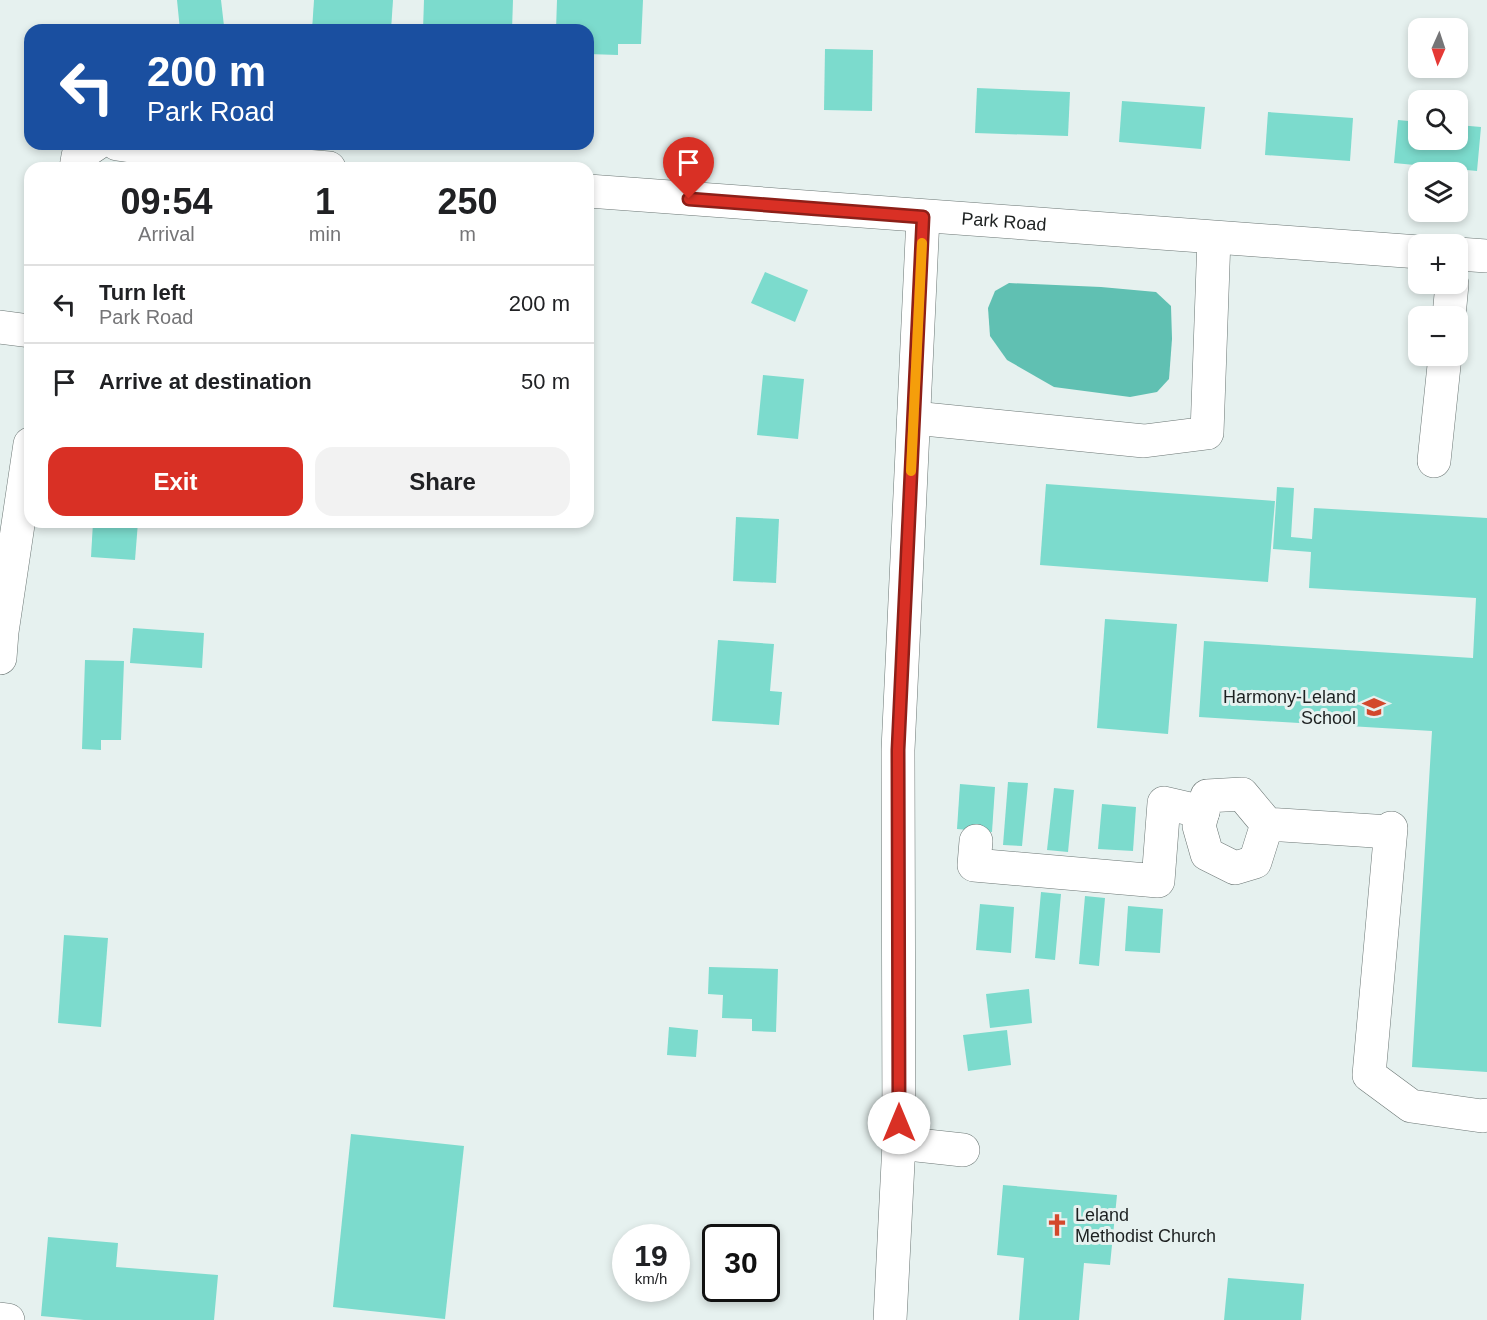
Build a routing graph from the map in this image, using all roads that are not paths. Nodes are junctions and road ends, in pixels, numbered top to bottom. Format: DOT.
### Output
graph roads {
  1 [pos="87,150"];
  2 [pos="159,150"];
  3 [pos="77,162"];
  4 [pos="257,162"];
  5 [pos="594,191"];
  6 [pos="923,217"];
  7 [pos="1214,238"];
  8 [pos="1408,251"];
  9 [pos="1468,255"];
  10 [pos="1487,256"];
  11 [pos="0,327"];
  12 [pos="24,330"];
  13 [pos="1444,366"];
  14 [pos="914,418"];
  15 [pos="1434,461"];
  16 [pos="24,484"];
  17 [pos="0,658"];
  18 [pos="1203,812"];
  19 [pos="1267,824"];
  20 [pos="976,841"];
  21 [pos="1487,1115"];
  22 [pos="900,1143"];
  23 [pos="963,1150"];
  24 [pos="0,1319"];
  25 [pos="8,1320"];
  26 [pos="890,1320"];
  1 -- 3 [label="street"];
  2 -- 4 [label="street"];
  5 -- 6 [label="street, Park Road"];
  6 -- 7 [label="street, Park Road"];
  6 -- 14 [label="street"];
  7 -- 8 [label="street, Park Road"];
  7 -- 14 [label="street"];
  9 -- 10 [label="street"];
  11 -- 12 [label="street"];
  13 -- 15 [label="street"];
  14 -- 22 [label="street"];
  16 -- 17 [label="street"];
  18 -- 19 [label="street"];
  18 -- 19 [label="street"];
  18 -- 20 [label="street"];
  19 -- 21 [label="street"];
  22 -- 23 [label="street"];
  22 -- 26 [label="street"];
  24 -- 25 [label="street"];
}
